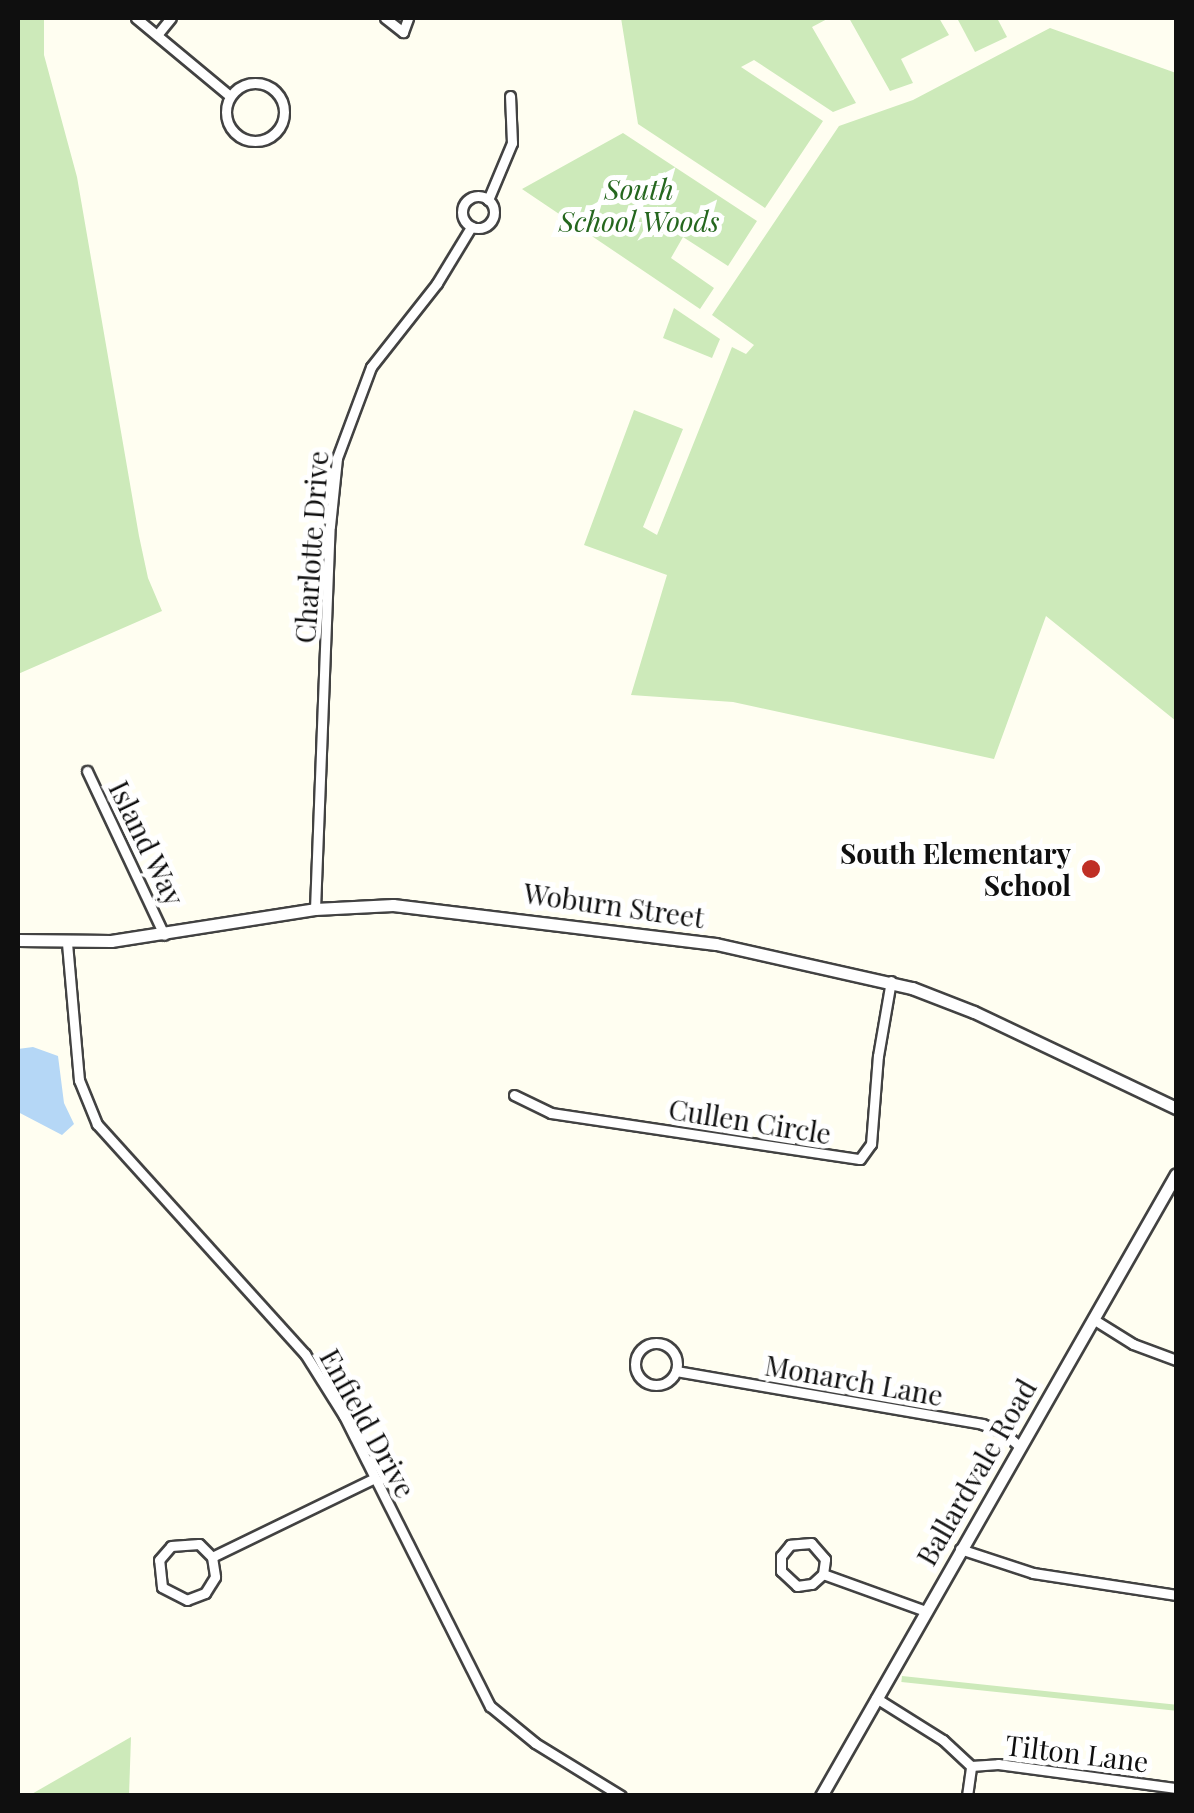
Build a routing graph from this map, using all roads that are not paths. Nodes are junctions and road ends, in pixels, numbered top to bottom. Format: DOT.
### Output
graph roads {
  1 [pos="136,18"];
  2 [pos="171,18"];
  3 [pos="384,18"];
  4 [pos="408,18"];
  5 [pos="157,35"];
  6 [pos="230,96"];
  7 [pos="510,96"];
  8 [pos="488,200"];
  9 [pos="471,227"];
  10 [pos="87,771"];
  11 [pos="315,910"];
  12 [pos="164,935"];
  13 [pos="18,940"];
  14 [pos="67,943"];
  15 [pos="892,981"];
  16 [pos="514,1095"];
  17 [pos="1176,1108"];
  18 [pos="1176,1174"];
  19 [pos="1093,1320"];
  20 [pos="1176,1360"];
  21 [pos="676,1371"];
  22 [pos="1020,1446"];
  23 [pos="375,1478"];
  24 [pos="960,1550"];
  25 [pos="212,1557"];
  26 [pos="823,1574"];
  27 [pos="1176,1595"];
  28 [pos="926,1611"];
  29 [pos="876,1698"];
  30 [pos="971,1766"];
  31 [pos="1176,1788"];
  32 [pos="621,1796"];
  33 [pos="820,1796"];
  34 [pos="966,1796"];
  1 -- 5 [label="street"];
  2 -- 5 [label="street"];
  3 -- 4 [label="street"];
  5 -- 6 [label="street"];
  6 -- 6 [label="street"];
  7 -- 8 [label="street, Charlotte Drive"];
  8 -- 9 [label="street, Charlotte Drive"];
  8 -- 9 [label="street, Charlotte Drive"];
  9 -- 11 [label="street, Charlotte Drive"];
  10 -- 12 [label="street, Island Way"];
  11 -- 12 [label="street, Woburn Street"];
  11 -- 15 [label="street, Woburn Street"];
  12 -- 14 [label="street, Woburn Street"];
  13 -- 14 [label="street, Woburn Street"];
  14 -- 23 [label="street, Enfield Drive"];
  15 -- 16 [label="street, Cullen Circle"];
  15 -- 17 [label="street, Woburn Street"];
  18 -- 19 [label="street, Ballardvale Road"];
  19 -- 20 [label="street"];
  19 -- 22 [label="street, Ballardvale Road"];
  21 -- 21 [label="street, Monarch Lane"];
  21 -- 22 [label="street, Monarch Lane"];
  22 -- 24 [label="street, Ballardvale Road"];
  23 -- 25 [label="street"];
  23 -- 32 [label="street, Enfield Drive"];
  24 -- 27 [label="street"];
  24 -- 28 [label="street, Ballardvale Road"];
  25 -- 25 [label="street"];
  26 -- 26 [label="street"];
  26 -- 28 [label="street"];
  28 -- 29 [label="street, Ballardvale Road"];
  29 -- 30 [label="street, Tilton Lane"];
  29 -- 33 [label="street, Ballardvale Road"];
  30 -- 31 [label="street, Tilton Lane"];
  30 -- 34 [label="street, Tilton Lane"];
}
